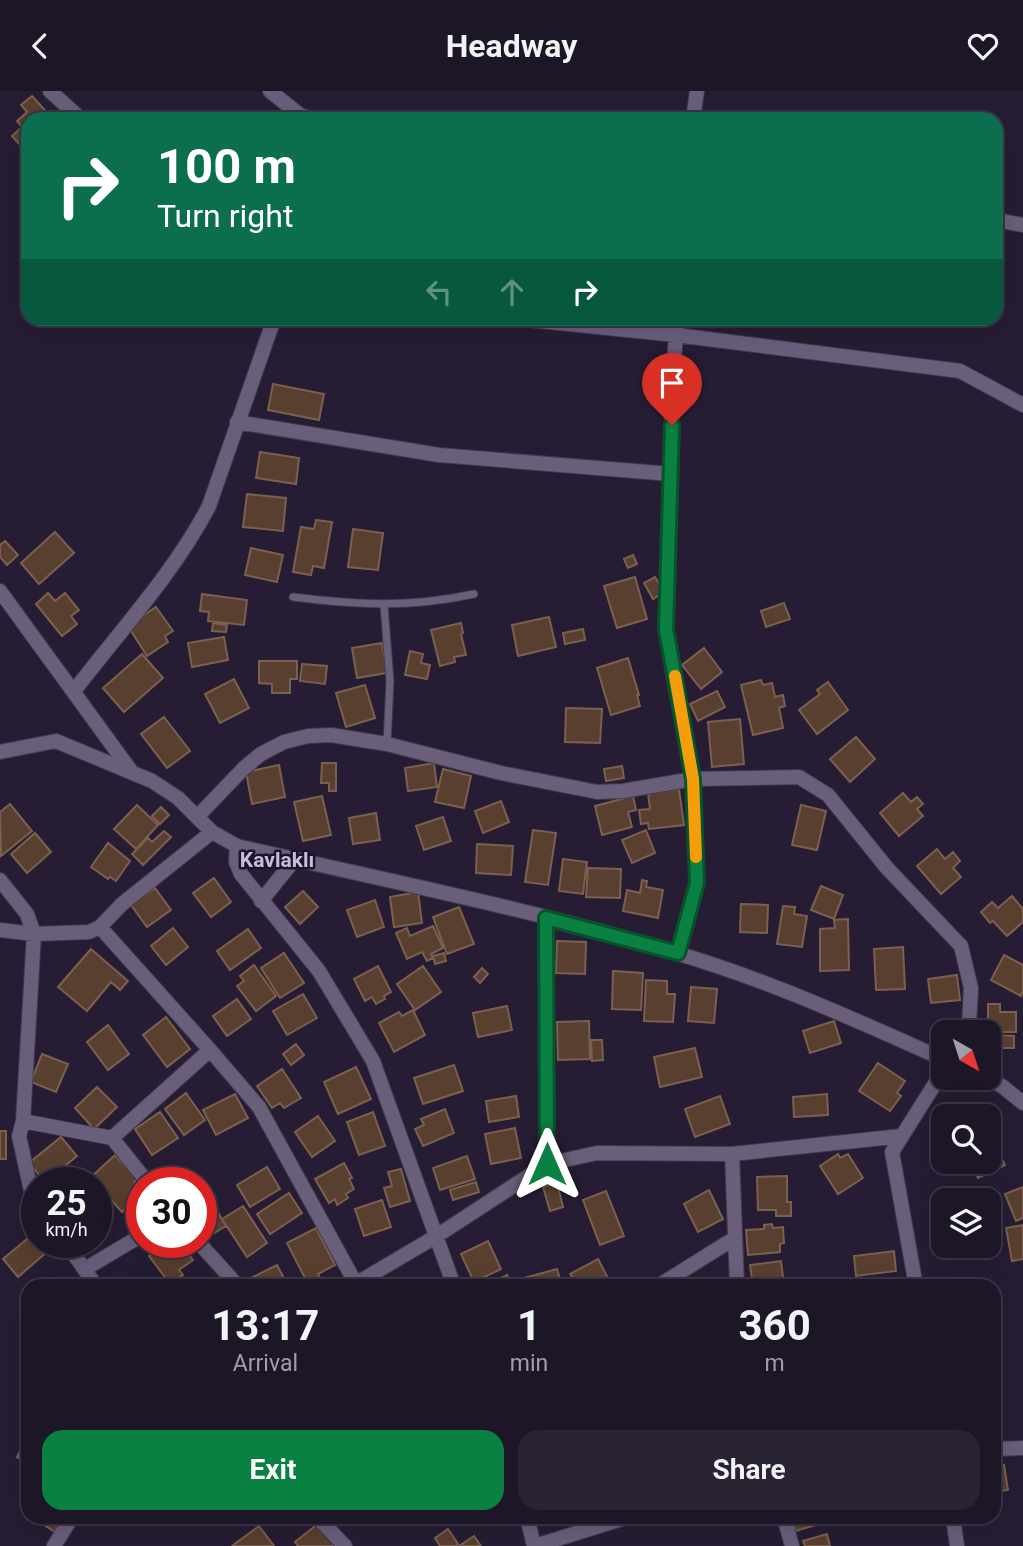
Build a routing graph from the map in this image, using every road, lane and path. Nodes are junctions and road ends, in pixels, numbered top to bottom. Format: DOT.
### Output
graph roads {
  1 [pos="50,91"];
  2 [pos="270,91"];
  3 [pos="697,91"];
  4 [pos="73,112"];
  5 [pos="296,112"];
  6 [pos="694,112"];
  7 [pos="1003,221"];
  8 [pos="1023,225"];
  9 [pos="271,326"];
  10 [pos="588,326"];
  11 [pos="677,326"];
  12 [pos="676,335"];
  13 [pos="1023,405"];
  14 [pos="237,422"];
  15 [pos="670,474"];
  16 [pos="0,591"];
  17 [pos="474,594"];
  18 [pos="293,597"];
  19 [pos="384,605"];
  20 [pos="74,691"];
  21 [pos="387,744"];
  22 [pos="0,753"];
  23 [pos="132,772"];
  24 [pos="693,779"];
  25 [pos="197,817"];
  26 [pos="212,832"];
  27 [pos="237,846"];
  28 [pos="295,859"];
  29 [pos="0,880"];
  30 [pos="261,901"];
  31 [pos="546,918"];
  32 [pos="100,927"];
  33 [pos="0,930"];
  34 [pos="34,934"];
  35 [pos="678,953"];
  36 [pos="969,1020"];
  37 [pos="210,1050"];
  38 [pos="931,1054"];
  39 [pos="1001,1086"];
  40 [pos="931,1090"];
  41 [pos="1023,1103"];
  42 [pos="23,1121"];
  43 [pos="902,1136"];
  44 [pos="112,1138"];
  45 [pos="732,1154"];
  46 [pos="547,1164"];
  47 [pos="26,1167"];
  48 [pos="135,1167"];
  49 [pos="435,1237"];
  50 [pos="735,1238"];
  51 [pos="126,1245"];
  52 [pos="77,1258"];
  53 [pos="213,1258"];
  54 [pos="85,1269"];
  55 [pos="91,1279"];
  56 [pos="232,1279"];
  57 [pos="351,1279"];
  58 [pos="364,1279"];
  59 [pos="451,1279"];
  60 [pos="669,1279"];
  61 [pos="737,1279"];
  62 [pos="915,1279"];
  63 [pos="1023,1448"];
  64 [pos="1001,1449"];
  65 [pos="68,1524"];
  66 [pos="324,1524"];
  67 [pos="529,1524"];
  68 [pos="606,1524"];
  69 [pos="786,1524"];
  70 [pos="954,1524"];
  71 [pos="54,1546"];
  72 [pos="345,1546"];
  73 [pos="535,1546"];
  74 [pos="792,1546"];
  75 [pos="957,1546"];
  1 -- 4 [label="street"];
  2 -- 5 [label="street"];
  3 -- 6 [label="street"];
  7 -- 8 [label="street"];
  9 -- 14 [label="street"];
  10 -- 12 [label="street"];
  11 -- 12 [label="street"];
  12 -- 13 [label="street"];
  12 -- 15 [label="street"];
  14 -- 15 [label="street"];
  14 -- 20 [label="street"];
  15 -- 24 [label="street"];
  16 -- 20 [label="street"];
  17 -- 19 [label="lane"];
  18 -- 19 [label="lane"];
  19 -- 21 [label="lane"];
  20 -- 23 [label="street"];
  21 -- 24 [label="street"];
  21 -- 25 [label="street"];
  22 -- 23 [label="street"];
  23 -- 25 [label="street"];
  24 -- 35 [label="street"];
  24 -- 36 [label="street"];
  25 -- 26 [label="street"];
  26 -- 27 [label="street"];
  26 -- 32 [label="street"];
  27 -- 28 [label="street"];
  27 -- 30 [label="street"];
  28 -- 30 [label="street"];
  28 -- 31 [label="street"];
  29 -- 34 [label="street"];
  30 -- 49 [label="street"];
  31 -- 35 [label="street"];
  31 -- 46 [label="street"];
  32 -- 34 [label="street"];
  32 -- 37 [label="street"];
  33 -- 34 [label="street"];
  34 -- 42 [label="street"];
  35 -- 38 [label="street"];
  37 -- 44 [label="street"];
  37 -- 57 [label="street"];
  39 -- 41 [label="street"];
  40 -- 43 [label="street"];
  42 -- 44 [label="street"];
  42 -- 47 [label="street"];
  43 -- 45 [label="street"];
  43 -- 62 [label="street"];
  44 -- 48 [label="street"];
  45 -- 46 [label="street"];
  45 -- 50 [label="street"];
  46 -- 49 [label="street"];
  49 -- 58 [label="street"];
  49 -- 59 [label="street"];
  50 -- 60 [label="street"];
  50 -- 61 [label="street"];
  51 -- 54 [label="street"];
  52 -- 54 [label="street"];
  53 -- 56 [label="street"];
  54 -- 55 [label="street"];
  63 -- 64 [label="street"];
  65 -- 71 [label="street"];
  66 -- 72 [label="street"];
  67 -- 73 [label="street"];
  68 -- 73 [label="street"];
  69 -- 74 [label="street"];
  70 -- 75 [label="street"];
}
